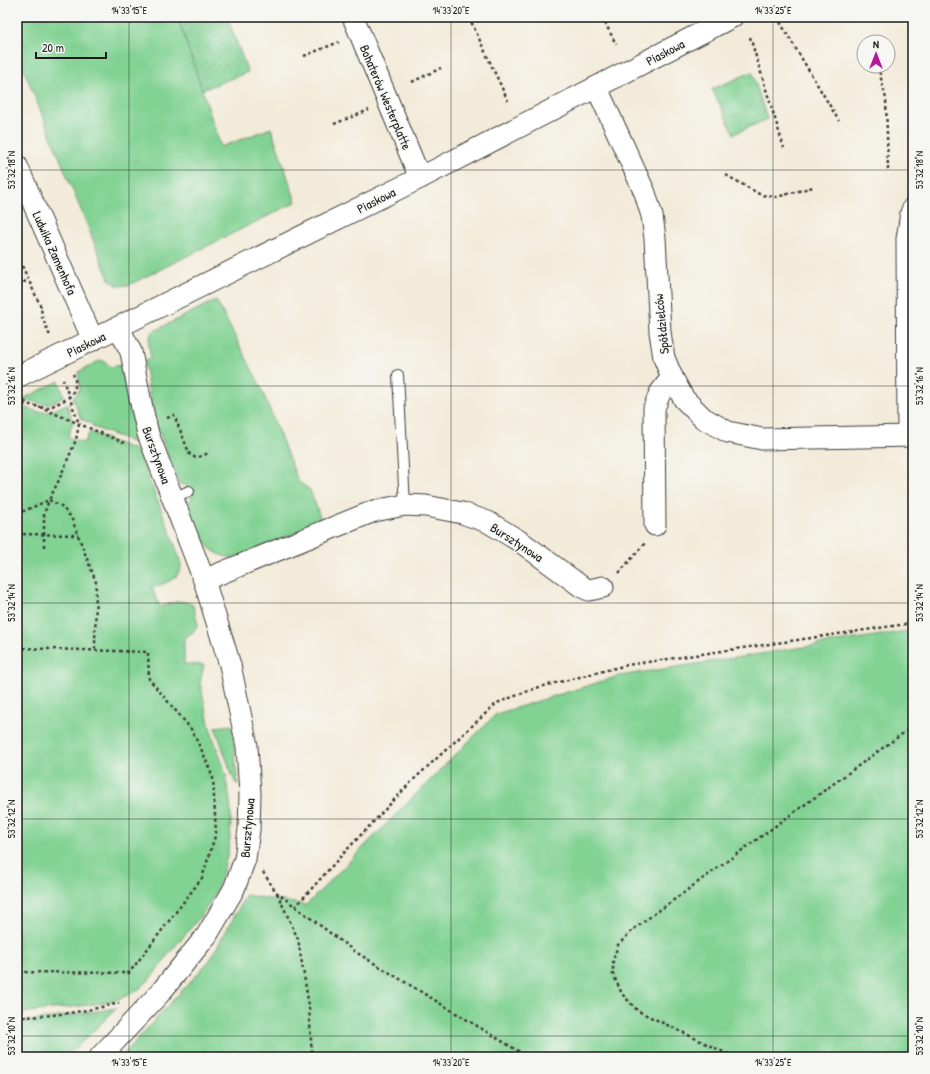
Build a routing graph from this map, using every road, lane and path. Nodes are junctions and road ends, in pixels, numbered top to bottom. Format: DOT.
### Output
graph roads {
  1 [pos="353,17"];
  2 [pos="469,17"];
  3 [pos="602,17"];
  4 [pos="732,17"];
  5 [pos="780,22"];
  6 [pos="750,37"];
  7 [pos="340,42"];
  8 [pos="616,44"];
  9 [pos="304,56"];
  10 [pos="440,68"];
  11 [pos="880,74"];
  12 [pos="412,82"];
  13 [pos="597,88"];
  14 [pos="508,101"];
  15 [pos="369,110"];
  16 [pos="839,121"];
  17 [pos="334,124"];
  18 [pos="784,148"];
  19 [pos="17,166"];
  20 [pos="888,170"];
  21 [pos="726,175"];
  22 [pos="420,178"];
  23 [pos="813,187"];
  24 [pos="913,208"];
  25 [pos="17,255"];
  26 [pos="17,281"];
  27 [pos="29,282"];
  28 [pos="119,328"];
  29 [pos="93,340"];
  30 [pos="63,367"];
  31 [pos="398,375"];
  32 [pos="17,377"];
  33 [pos="672,377"];
  34 [pos="69,397"];
  35 [pos="17,400"];
  36 [pos="34,405"];
  37 [pos="17,407"];
  38 [pos="176,420"];
  39 [pos="79,424"];
  40 [pos="910,436"];
  41 [pos="133,447"];
  42 [pos="209,453"];
  43 [pos="49,500"];
  44 [pos="405,505"];
  45 [pos="17,514"];
  46 [pos="655,525"];
  47 [pos="17,534"];
  48 [pos="44,534"];
  49 [pos="78,535"];
  50 [pos="44,547"];
  51 [pos="204,580"];
  52 [pos="602,587"];
  53 [pos="913,623"];
  54 [pos="17,648"];
  55 [pos="95,650"];
  56 [pos="913,726"];
  57 [pos="262,870"];
  58 [pos="276,892"];
  59 [pos="295,907"];
  60 [pos="17,972"];
  61 [pos="126,1002"];
  62 [pos="17,1017"];
  63 [pos="100,1057"];
  64 [pos="312,1057"];
  65 [pos="528,1057"];
  66 [pos="734,1057"];
  1 -- 22 [label="street, Bohaterów Westerplatte"];
  2 -- 14 [label="path"];
  3 -- 8 [label="path"];
  4 -- 13 [label="street, Piaskowa"];
  5 -- 16 [label="path"];
  6 -- 18 [label="path"];
  7 -- 9 [label="path"];
  10 -- 12 [label="path"];
  11 -- 20 [label="path"];
  13 -- 22 [label="street, Piaskowa"];
  13 -- 33 [label="street, Spółdzielców"];
  15 -- 17 [label="path"];
  19 -- 29 [label="street, Ludwika Zamenhofa"];
  21 -- 23 [label="path"];
  22 -- 28 [label="street, Piaskowa"];
  24 -- 40 [label="street"];
  25 -- 27 [label="path"];
  26 -- 27 [label="path"];
  27 -- 30 [label="path"];
  28 -- 29 [label="street, Piaskowa"];
  28 -- 51 [label="street, Bursztynowa"];
  29 -- 30 [label="street, Piaskowa"];
  30 -- 32 [label="street, Piaskowa"];
  30 -- 34 [label="path"];
  30 -- 34 [label="path"];
  31 -- 44 [label="lane"];
  33 -- 40 [label="street, Spółdzielców"];
  33 -- 46 [label="street"];
  34 -- 36 [label="path"];
  34 -- 39 [label="path"];
  35 -- 36 [label="path"];
  36 -- 37 [label="path"];
  36 -- 39 [label="path"];
  38 -- 42 [label="path"];
  39 -- 41 [label="path"];
  39 -- 43 [label="path"];
  43 -- 45 [label="path"];
  43 -- 48 [label="path"];
  43 -- 49 [label="path"];
  44 -- 51 [label="street, Bursztynowa"];
  44 -- 52 [label="street, Bursztynowa"];
  46 -- 52 [label="path"];
  47 -- 48 [label="path"];
  48 -- 49 [label="path"];
  48 -- 50 [label="path"];
  49 -- 55 [label="path"];
  51 -- 63 [label="street, Bursztynowa"];
  53 -- 59 [label="path"];
  54 -- 55 [label="path"];
  55 -- 60 [label="path"];
  56 -- 66 [label="path"];
  57 -- 58 [label="path"];
  58 -- 59 [label="path"];
  58 -- 64 [label="path"];
  59 -- 65 [label="path"];
  61 -- 62 [label="path"];
}
